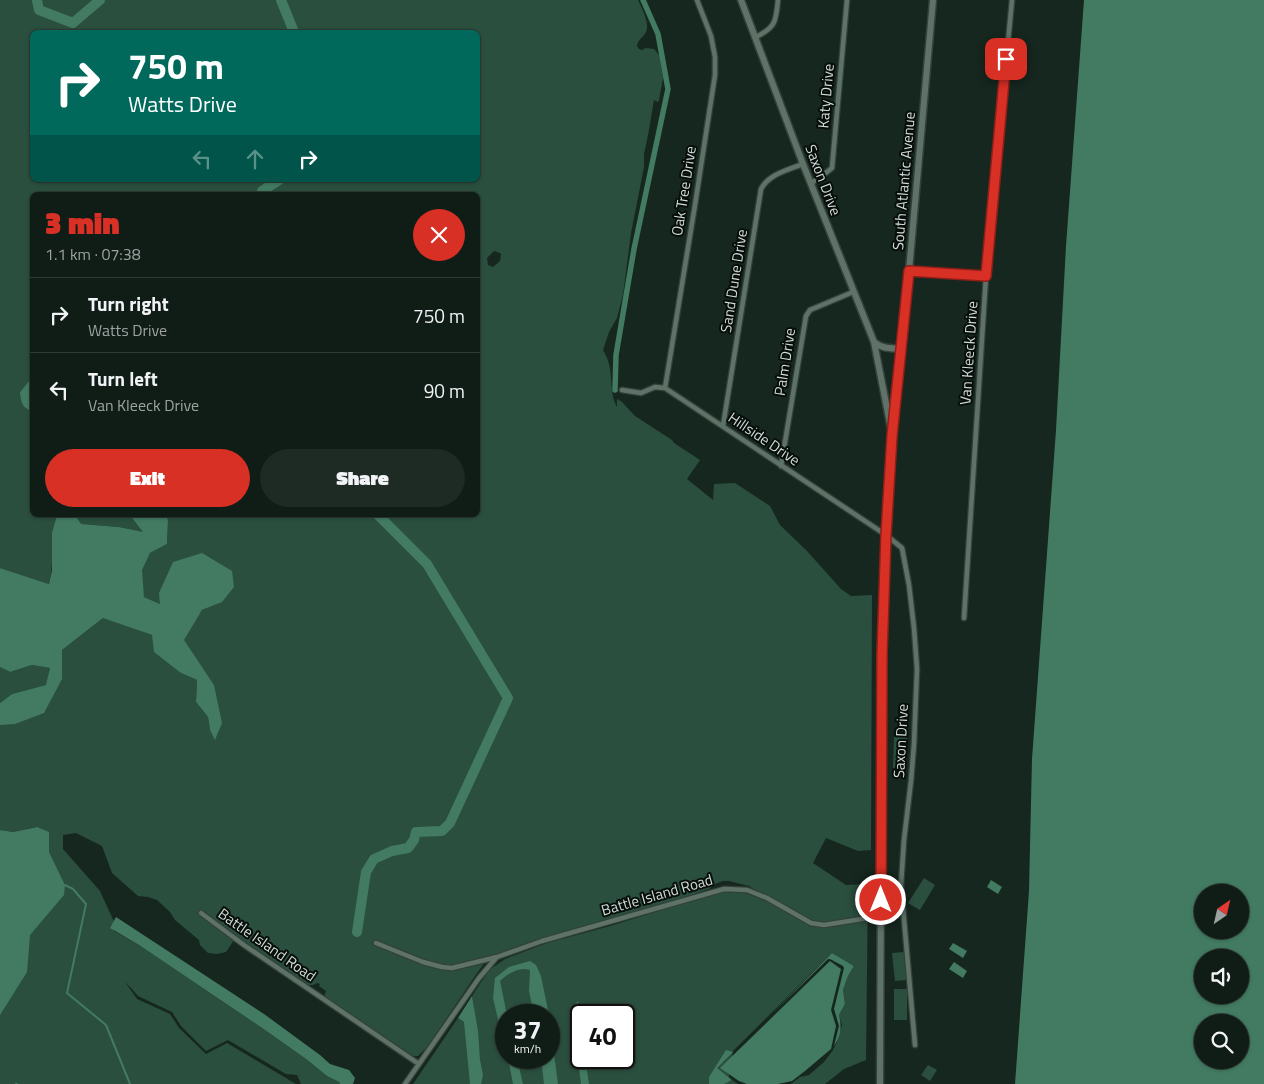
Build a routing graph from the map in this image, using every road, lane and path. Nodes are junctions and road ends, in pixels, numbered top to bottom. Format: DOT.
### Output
graph roads {
  1 [pos="698,0"];
  2 [pos="741,0"];
  3 [pos="778,0"];
  4 [pos="847,0"];
  5 [pos="933,0"];
  6 [pos="1012,0"];
  7 [pos="756,37"];
  8 [pos="803,164"];
  9 [pos="810,183"];
  10 [pos="909,271"];
  11 [pos="986,276"];
  12 [pos="853,292"];
  13 [pos="874,342"];
  14 [pos="901,348"];
  15 [pos="665,388"];
  16 [pos="622,390"];
  17 [pos="722,426"];
  18 [pos="892,436"];
  19 [pos="781,466"];
  20 [pos="886,535"];
  21 [pos="964,618"];
  22 [pos="201,913"];
  23 [pos="881,916"];
  24 [pos="376,943"];
  25 [pos="497,957"];
  26 [pos="915,1045"];
  27 [pos="419,1064"];
  28 [pos="405,1084"];
  29 [pos="880,1084"];
  1 -- 15 [label="street, Oak Tree Drive"];
  2 -- 7 [label="street, Saxon Drive"];
  3 -- 7 [label="street"];
  4 -- 9 [label="street, Katy Drive"];
  5 -- 10 [label="street, South Atlantic Avenue"];
  6 -- 11 [label="street, Van Kleeck Drive"];
  7 -- 8 [label="street, Saxon Drive"];
  8 -- 9 [label="street, Saxon Drive"];
  8 -- 17 [label="street, Sand Dune Drive"];
  9 -- 12 [label="street, Saxon Drive"];
  10 -- 11 [label="street"];
  10 -- 14 [label="street, South Atlantic Avenue"];
  11 -- 21 [label="street, Van Kleeck Drive"];
  12 -- 13 [label="street, Saxon Drive"];
  12 -- 19 [label="street, Palm Drive"];
  13 -- 14 [label="street"];
  13 -- 18 [label="street, Saxon Drive"];
  14 -- 18 [label="street, South Atlantic Avenue"];
  15 -- 16 [label="street"];
  15 -- 17 [label="street, Hillside Drive"];
  17 -- 19 [label="street, Hillside Drive"];
  18 -- 20 [label="street, South Atlantic Avenue"];
  19 -- 20 [label="street, Hillside Drive"];
  20 -- 23 [label="street, South Atlantic Avenue"];
  20 -- 26 [label="street, Saxon Drive"];
  22 -- 27 [label="street, Battle Island Road"];
  23 -- 25 [label="street, Battle Island Road"];
  23 -- 29 [label="street, South Atlantic Avenue"];
  24 -- 25 [label="street, Battle Island Road"];
  25 -- 27 [label="street, Battle Island Road"];
  27 -- 28 [label="street, Battle Island Road"];
}
